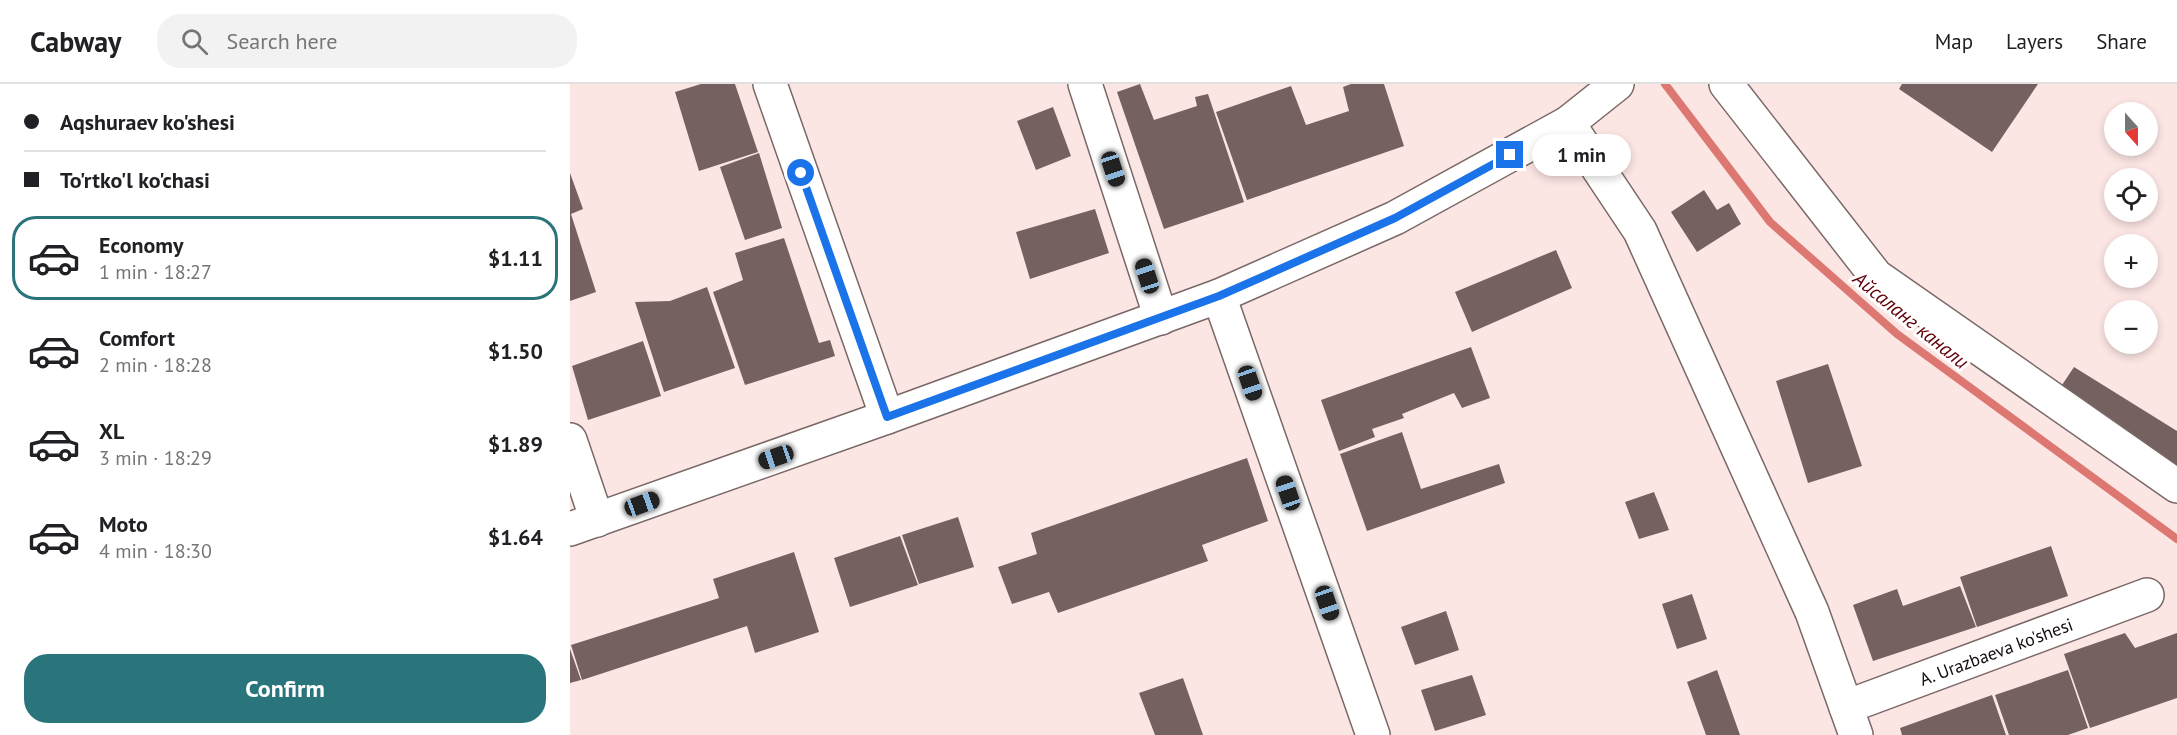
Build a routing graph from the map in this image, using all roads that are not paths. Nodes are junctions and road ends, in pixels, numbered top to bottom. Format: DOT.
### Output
graph roads {
  1 [pos="770,84"];
  2 [pos="1085,84"];
  3 [pos="1617,84"];
  4 [pos="1726,84"];
  5 [pos="1568,123"];
  6 [pos="1219,296"];
  7 [pos="1161,318"];
  8 [pos="887,417"];
  9 [pos="570,440"];
  10 [pos="2177,486"];
  11 [pos="583,524"];
  12 [pos="2147,595"];
  13 [pos="1851,721"];
  14 [pos="1373,735"];
  1 -- 8 [label="street"];
  2 -- 7 [label="street"];
  3 -- 5 [label="street"];
  4 -- 10 [label="street"];
  5 -- 6 [label="street"];
  5 -- 13 [label="street"];
  6 -- 7 [label="street"];
  6 -- 14 [label="street"];
  7 -- 8 [label="street"];
  8 -- 11 [label="street"];
  9 -- 11 [label="street"];
  12 -- 13 [label="street, A. Urazbaeva ko'shesi"];
}
